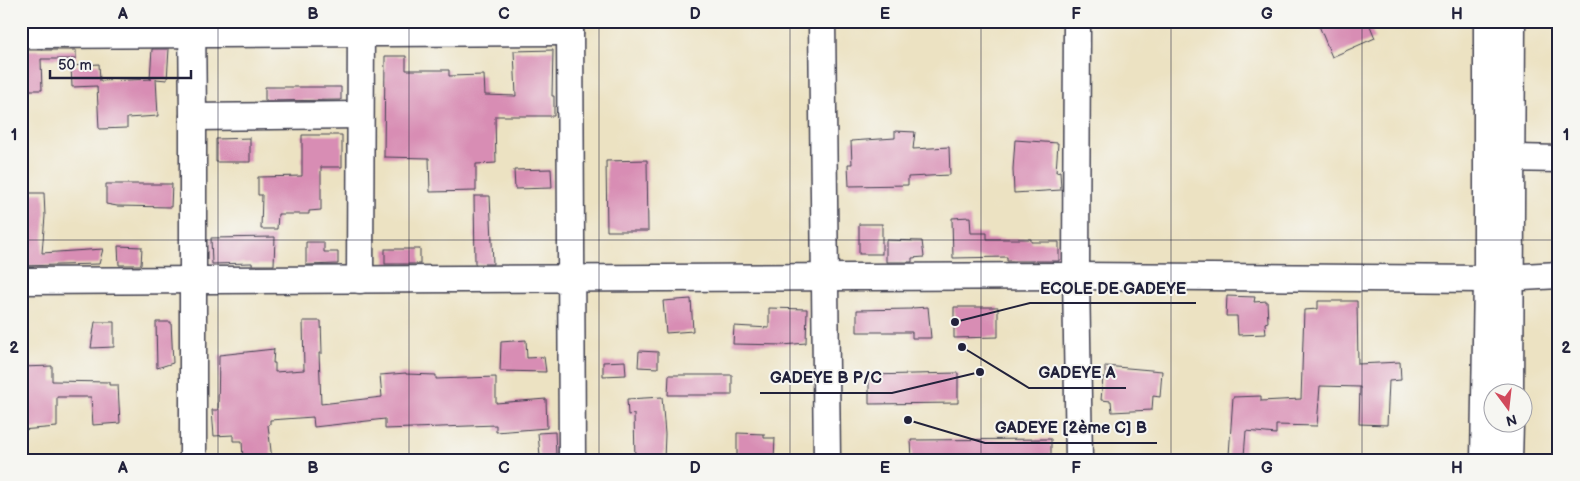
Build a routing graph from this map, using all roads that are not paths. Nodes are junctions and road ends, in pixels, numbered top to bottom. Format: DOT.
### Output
graph roads {
  1 [pos="822,21"];
  2 [pos="1077,21"];
  3 [pos="1487,21"];
  4 [pos="1513,21"];
  5 [pos="191,27"];
  6 [pos="570,27"];
  7 [pos="361,28"];
  8 [pos="21,35"];
  9 [pos="360,115"];
  10 [pos="193,117"];
  11 [pos="1512,158"];
  12 [pos="1559,159"];
  13 [pos="1559,275"];
  14 [pos="1076,276"];
  15 [pos="824,278"];
  16 [pos="571,279"];
  17 [pos="1499,279"];
  18 [pos="360,280"];
  19 [pos="21,281"];
  20 [pos="192,281"];
  21 [pos="1509,384"];
  22 [pos="1510,434"];
  23 [pos="193,460"];
  24 [pos="572,460"];
  25 [pos="827,460"];
  26 [pos="1079,460"];
  27 [pos="1484,460"];
  28 [pos="1509,460"];
  1 -- 15 [label="street"];
  2 -- 14 [label="street"];
  3 -- 17 [label="street"];
  4 -- 11 [label="street"];
  5 -- 7 [label="street"];
  5 -- 8 [label="street"];
  5 -- 10 [label="street"];
  6 -- 7 [label="street"];
  6 -- 16 [label="street"];
  7 -- 9 [label="street"];
  9 -- 10 [label="street"];
  9 -- 18 [label="street"];
  10 -- 20 [label="street"];
  11 -- 12 [label="street"];
  11 -- 17 [label="street"];
  13 -- 17 [label="street"];
  14 -- 15 [label="street"];
  14 -- 17 [label="street"];
  14 -- 26 [label="street"];
  15 -- 16 [label="street"];
  15 -- 25 [label="street"];
  16 -- 18 [label="street"];
  16 -- 24 [label="street"];
  17 -- 21 [label="street"];
  17 -- 27 [label="street"];
  18 -- 20 [label="street"];
  19 -- 20 [label="street"];
  20 -- 23 [label="street"];
  22 -- 28 [label="street"];
}
